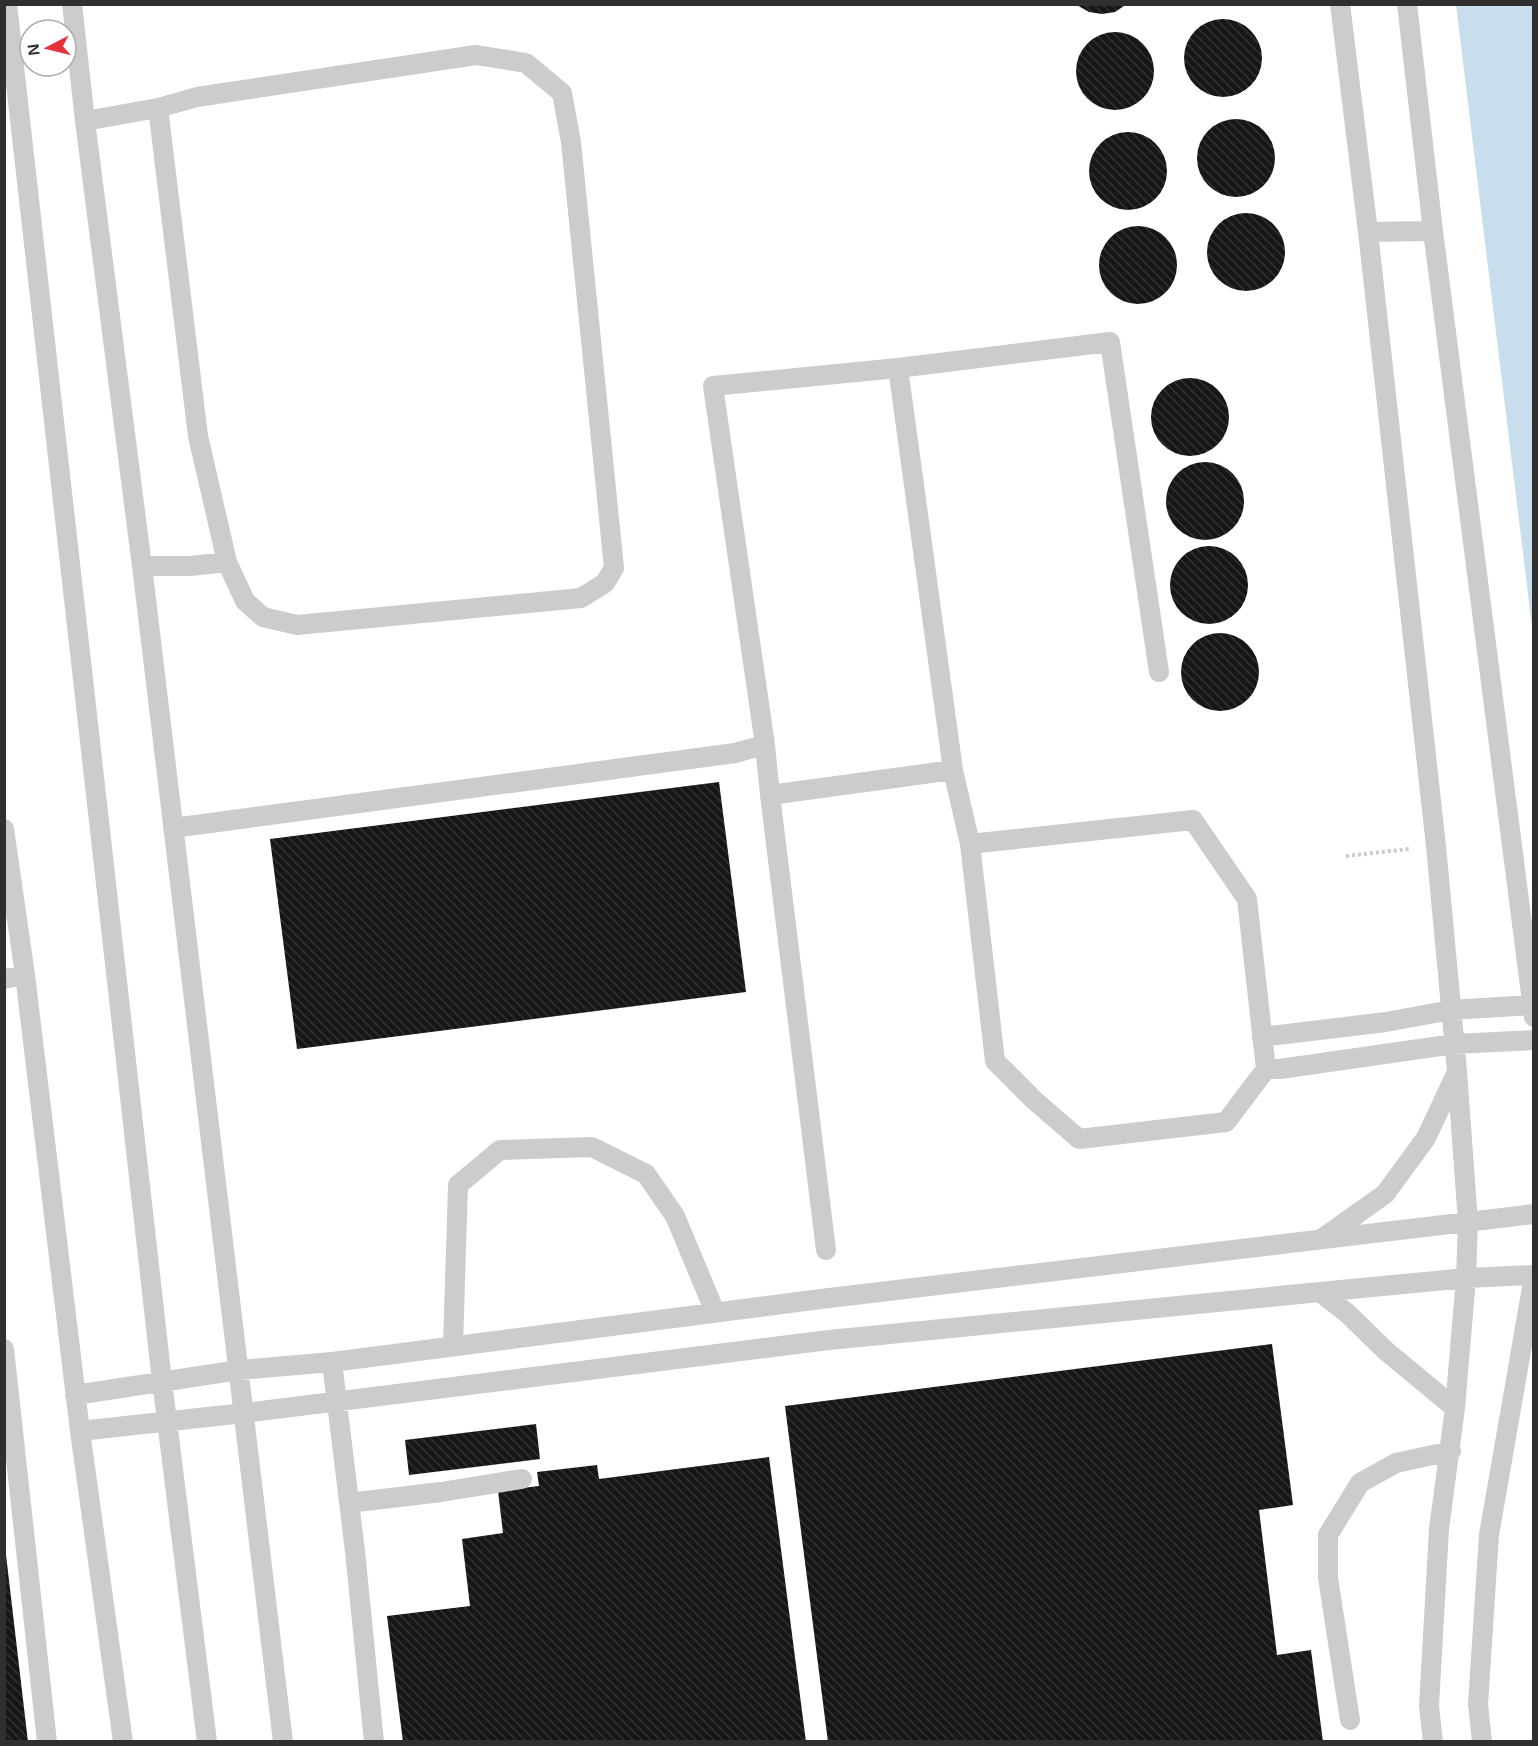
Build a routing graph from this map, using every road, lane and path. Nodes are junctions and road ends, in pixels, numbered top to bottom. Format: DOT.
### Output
graph roads {
  1 [pos="7,4"];
  2 [pos="72,4"];
  3 [pos="1341,4"];
  4 [pos="1407,4"];
  5 [pos="158,108"];
  6 [pos="85,121"];
  7 [pos="1433,231"];
  8 [pos="1368,232"];
  9 [pos="898,368"];
  10 [pos="227,562"];
  11 [pos="142,566"];
  12 [pos="1159,672"];
  13 [pos="765,745"];
  14 [pos="953,770"];
  15 [pos="770,795"];
  16 [pos="173,828"];
  17 [pos="4,829"];
  18 [pos="970,844"];
  19 [pos="1436,846"];
  20 [pos="1346,856"];
  21 [pos="25,975"];
  22 [pos="4,979"];
  23 [pos="1451,1010"];
  24 [pos="1533,1011"];
  25 [pos="1262,1037"];
  26 [pos="1533,1040"];
  27 [pos="1454,1044"];
  28 [pos="1266,1069"];
  29 [pos="1457,1071"];
  30 [pos="1533,1214"];
  31 [pos="1468,1222"];
  32 [pos="1321,1240"];
  33 [pos="826,1250"];
  34 [pos="1533,1275"];
  35 [pos="1466,1278"];
  36 [pos="1320,1292"];
  37 [pos="715,1312"];
  38 [pos="453,1346"];
  39 [pos="4,1349"];
  40 [pos="332,1362"];
  41 [pos="238,1370"];
  42 [pos="162,1381"];
  43 [pos="75,1395"];
  44 [pos="336,1401"];
  45 [pos="1455,1408"];
  46 [pos="244,1413"];
  47 [pos="167,1421"];
  48 [pos="9,1426"];
  49 [pos="80,1431"];
  50 [pos="1451,1451"];
  51 [pos="522,1479"];
  52 [pos="349,1503"];
  53 [pos="1350,1720"];
  54 [pos="48,1742"];
  55 [pos="123,1742"];
  56 [pos="207,1742"];
  57 [pos="283,1742"];
  58 [pos="374,1742"];
  59 [pos="1432,1742"];
  60 [pos="1482,1742"];
  1 -- 42 [label="lane"];
  2 -- 6 [label="lane"];
  3 -- 8 [label="lane"];
  4 -- 7 [label="lane"];
  5 -- 6 [label="lane"];
  5 -- 10 [label="lane"];
  5 -- 10 [label="lane"];
  6 -- 11 [label="lane"];
  7 -- 8 [label="lane"];
  7 -- 24 [label="lane"];
  8 -- 19 [label="lane"];
  9 -- 12 [label="lane"];
  9 -- 13 [label="lane"];
  9 -- 14 [label="lane"];
  10 -- 11 [label="lane"];
  11 -- 16 [label="lane"];
  13 -- 15 [label="lane"];
  13 -- 16 [label="lane"];
  14 -- 15 [label="lane"];
  14 -- 18 [label="lane"];
  15 -- 33 [label="lane"];
  16 -- 41 [label="lane"];
  17 -- 21 [label="lane"];
  18 -- 25 [label="lane"];
  18 -- 28 [label="lane"];
  19 -- 20 [label="path"];
  19 -- 23 [label="lane"];
  21 -- 22 [label="lane"];
  21 -- 43 [label="lane"];
  23 -- 24 [label="lane"];
  23 -- 25 [label="lane"];
  23 -- 27 [label="lane"];
  25 -- 28 [label="lane"];
  26 -- 27 [label="lane"];
  27 -- 28 [label="lane"];
  27 -- 29 [label="lane"];
  29 -- 31 [label="lane"];
  29 -- 32 [label="lane"];
  30 -- 31 [label="lane"];
  31 -- 32 [label="lane"];
  31 -- 35 [label="lane"];
  32 -- 37 [label="lane"];
  34 -- 35 [label="lane"];
  34 -- 60 [label="lane"];
  35 -- 36 [label="lane"];
  35 -- 45 [label="lane"];
  36 -- 44 [label="lane"];
  36 -- 45 [label="lane"];
  37 -- 38 [label="lane"];
  37 -- 38 [label="lane"];
  38 -- 40 [label="lane"];
  39 -- 48 [label="lane"];
  40 -- 41 [label="lane"];
  40 -- 44 [label="lane"];
  41 -- 42 [label="lane"];
  41 -- 46 [label="lane"];
  42 -- 43 [label="lane"];
  42 -- 47 [label="lane"];
  43 -- 49 [label="lane"];
  44 -- 46 [label="lane"];
  44 -- 52 [label="lane"];
  45 -- 50 [label="lane"];
  46 -- 47 [label="lane"];
  46 -- 57 [label="lane"];
  47 -- 49 [label="lane"];
  47 -- 56 [label="lane"];
  48 -- 54 [label="lane"];
  49 -- 55 [label="lane"];
  50 -- 53 [label="lane"];
  50 -- 59 [label="lane"];
  51 -- 52 [label="lane"];
  52 -- 58 [label="lane"];
}
